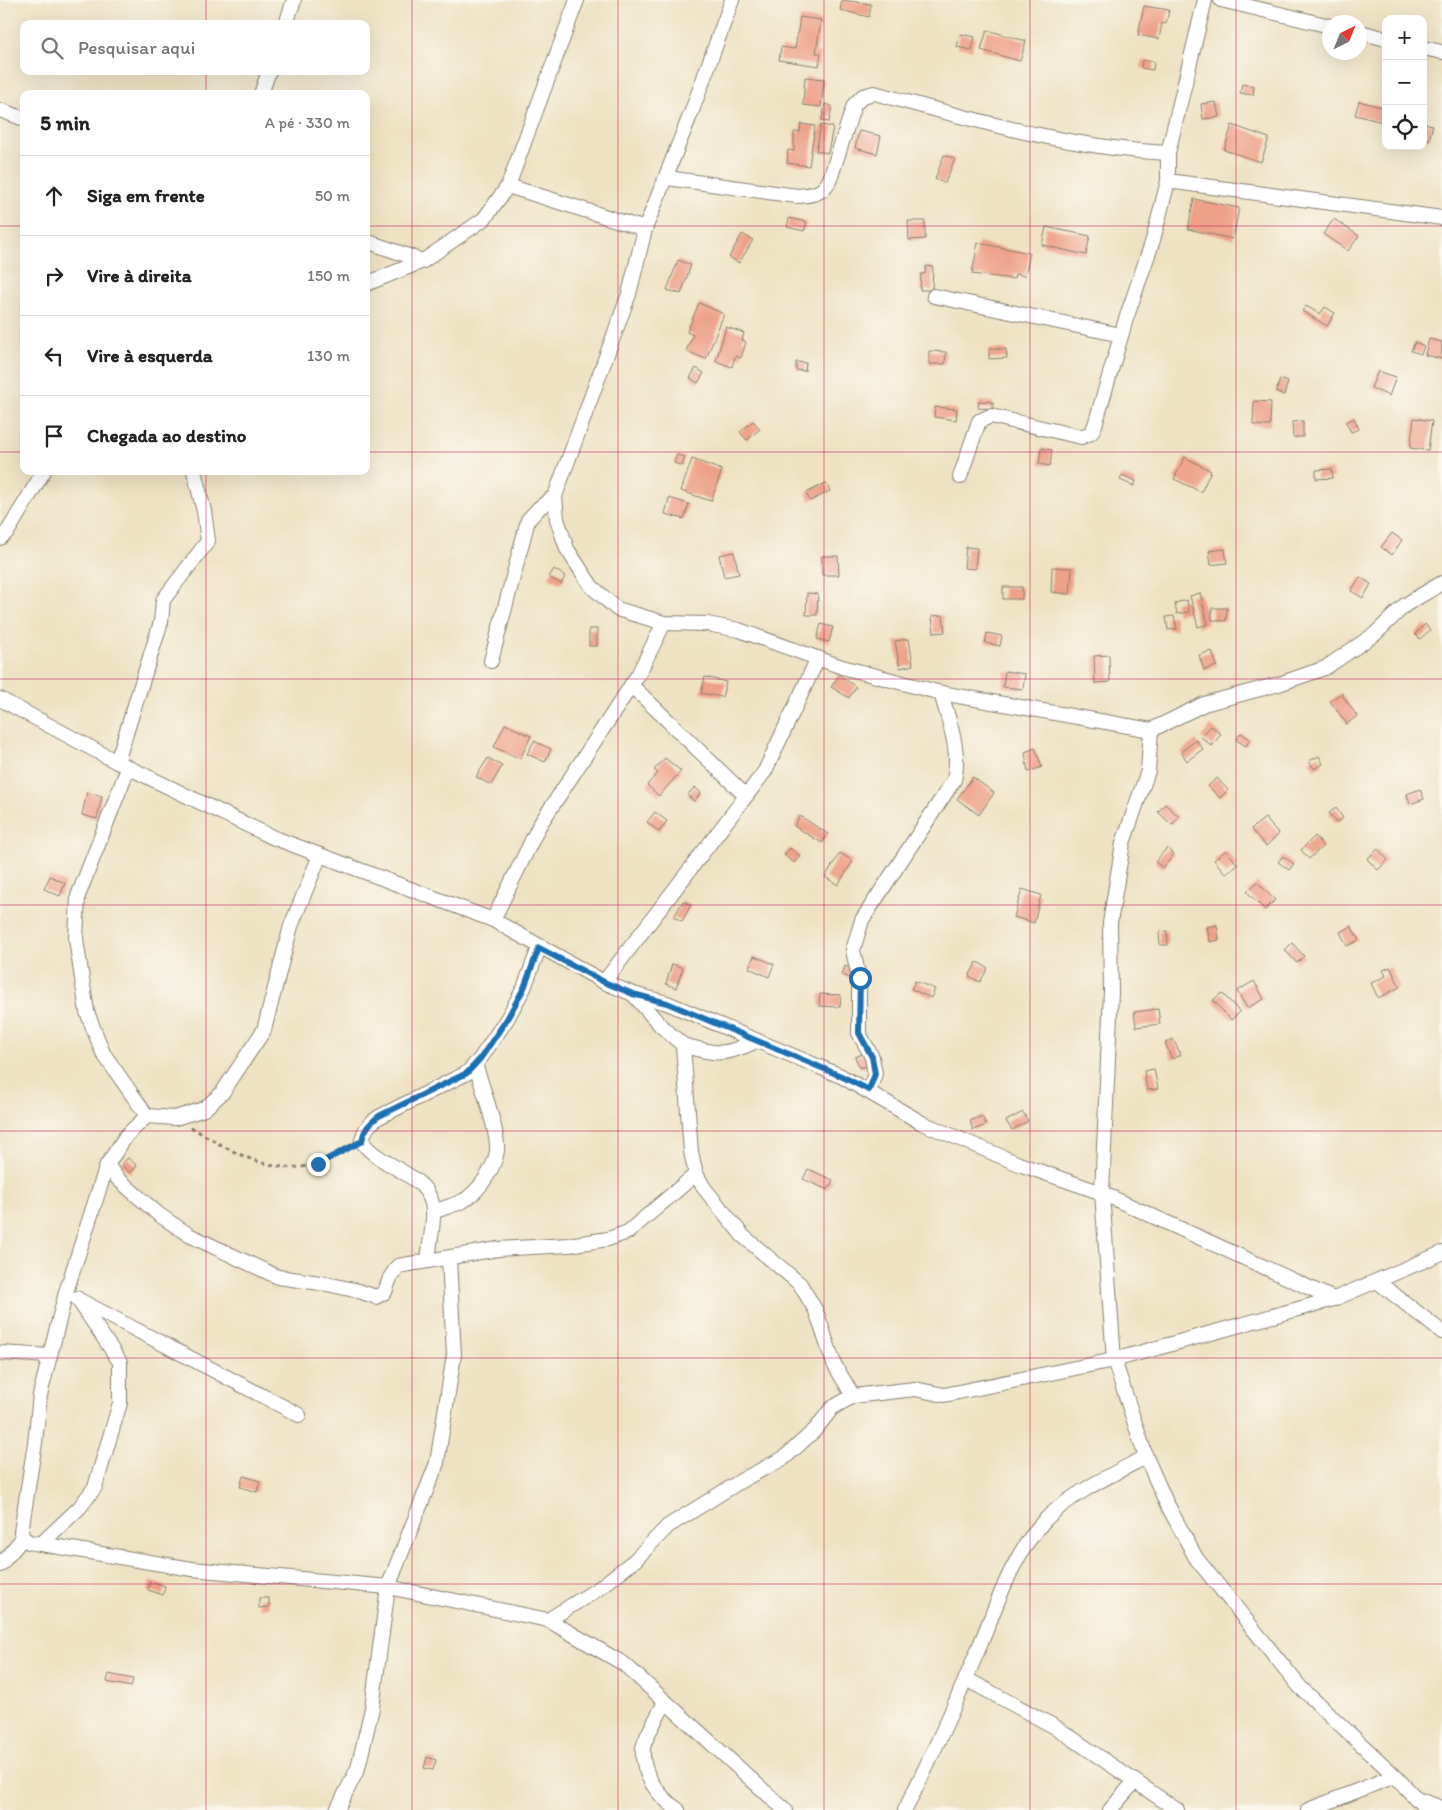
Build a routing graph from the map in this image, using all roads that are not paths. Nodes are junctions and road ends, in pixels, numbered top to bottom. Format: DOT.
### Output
graph roads {
  1 [pos="294,0"];
  2 [pos="577,0"];
  3 [pos="732,0"];
  4 [pos="1205,0"];
  5 [pos="1221,0"];
  6 [pos="287,20"];
  7 [pos="1322,24"];
  8 [pos="1367,34"];
  9 [pos="1382,38"];
  10 [pos="1427,49"];
  11 [pos="1442,52"];
  12 [pos="268,75"];
  13 [pos="262,90"];
  14 [pos="0,110"];
  15 [pos="20,118"];
  16 [pos="1168,153"];
  17 [pos="666,178"];
  18 [pos="1168,181"];
  19 [pos="508,186"];
  20 [pos="1442,218"];
  21 [pos="646,229"];
  22 [pos="370,242"];
  23 [pos="423,261"];
  24 [pos="370,282"];
  25 [pos="934,296"];
  26 [pos="1121,335"];
  27 [pos="42,475"];
  28 [pos="195,475"];
  29 [pos="960,477"];
  30 [pos="555,496"];
  31 [pos="0,538"];
  32 [pos="1442,583"];
  33 [pos="664,623"];
  34 [pos="818,658"];
  35 [pos="491,660"];
  36 [pos="631,685"];
  37 [pos="941,693"];
  38 [pos="0,698"];
  39 [pos="1151,730"];
  40 [pos="123,765"];
  41 [pos="746,796"];
  42 [pos="320,855"];
  43 [pos="493,920"];
  44 [pos="539,948"];
  45 [pos="604,982"];
  46 [pos="633,994"];
  47 [pos="757,1041"];
  48 [pos="683,1045"];
  49 [pos="475,1064"];
  50 [pos="869,1090"];
  51 [pos="147,1116"];
  52 [pos="107,1165"];
  53 [pos="696,1174"];
  54 [pos="1102,1193"];
  55 [pos="434,1212"];
  56 [pos="1442,1253"];
  57 [pos="449,1258"];
  58 [pos="428,1261"];
  59 [pos="1378,1282"];
  60 [pos="71,1295"];
  61 [pos="1334,1300"];
  62 [pos="1442,1332"];
  63 [pos="0,1353"];
  64 [pos="50,1356"];
  65 [pos="1114,1360"];
  66 [pos="853,1396"];
  67 [pos="299,1415"];
  68 [pos="1146,1457"];
  69 [pos="23,1538"];
  70 [pos="41,1544"];
  71 [pos="0,1566"];
  72 [pos="388,1586"];
  73 [pos="548,1620"];
  74 [pos="966,1679"];
  75 [pos="665,1702"];
  76 [pos="1395,1776"];
  77 [pos="1135,1781"];
  78 [pos="1416,1799"];
  79 [pos="1442,1808"];
  80 [pos="337,1810"];
  81 [pos="678,1810"];
  82 [pos="785,1810"];
  83 [pos="905,1810"];
  84 [pos="1110,1810"];
  85 [pos="1177,1810"];
  86 [pos="1308,1810"];
  87 [pos="1427,1810"];
  1 -- 6 [label="street"];
  2 -- 19 [label="street"];
  3 -- 17 [label="street"];
  4 -- 16 [label="street"];
  5 -- 7 [label="street"];
  8 -- 9 [label="street"];
  10 -- 11 [label="street"];
  12 -- 13 [label="street"];
  14 -- 15 [label="street"];
  16 -- 17 [label="street"];
  16 -- 18 [label="street"];
  17 -- 21 [label="street"];
  18 -- 20 [label="street"];
  18 -- 26 [label="street"];
  19 -- 21 [label="street"];
  19 -- 23 [label="street"];
  21 -- 30 [label="street"];
  22 -- 23 [label="street"];
  23 -- 24 [label="street"];
  25 -- 26 [label="street"];
  26 -- 29 [label="street"];
  27 -- 31 [label="street"];
  28 -- 40 [label="street"];
  30 -- 33 [label="street"];
  30 -- 35 [label="street"];
  32 -- 39 [label="street"];
  33 -- 34 [label="street"];
  33 -- 36 [label="street"];
  34 -- 37 [label="street"];
  34 -- 41 [label="street"];
  36 -- 41 [label="street"];
  36 -- 43 [label="street"];
  37 -- 39 [label="street"];
  37 -- 50 [label="street"];
  38 -- 40 [label="street"];
  39 -- 54 [label="street"];
  40 -- 42 [label="street"];
  40 -- 51 [label="street"];
  41 -- 45 [label="street"];
  42 -- 43 [label="street"];
  42 -- 51 [label="street"];
  43 -- 44 [label="street"];
  44 -- 45 [label="street"];
  44 -- 49 [label="street"];
  45 -- 46 [label="street"];
  46 -- 47 [label="street"];
  46 -- 48 [label="street"];
  47 -- 48 [label="street"];
  47 -- 50 [label="street"];
  48 -- 53 [label="street"];
  49 -- 55 [label="street"];
  49 -- 55 [label="street"];
  50 -- 54 [label="street"];
  51 -- 52 [label="street"];
  52 -- 58 [label="street"];
  52 -- 60 [label="street"];
  53 -- 57 [label="street"];
  53 -- 66 [label="street"];
  54 -- 61 [label="street"];
  54 -- 65 [label="street"];
  55 -- 58 [label="street"];
  56 -- 59 [label="street"];
  57 -- 58 [label="street"];
  57 -- 72 [label="street"];
  59 -- 61 [label="street"];
  59 -- 62 [label="street"];
  60 -- 64 [label="street"];
  60 -- 67 [label="street"];
  60 -- 70 [label="street"];
  61 -- 65 [label="street"];
  63 -- 64 [label="street"];
  64 -- 69 [label="street"];
  65 -- 66 [label="street"];
  65 -- 68 [label="street"];
  66 -- 73 [label="street"];
  68 -- 74 [label="street"];
  68 -- 76 [label="street"];
  69 -- 70 [label="street"];
  69 -- 71 [label="street"];
  70 -- 72 [label="street"];
  72 -- 73 [label="street"];
  72 -- 80 [label="street"];
  73 -- 75 [label="street"];
  74 -- 77 [label="street"];
  74 -- 83 [label="street"];
  75 -- 81 [label="street"];
  75 -- 82 [label="street"];
  76 -- 78 [label="street"];
  76 -- 86 [label="street"];
  77 -- 84 [label="street"];
  77 -- 85 [label="street"];
  78 -- 79 [label="street"];
  78 -- 87 [label="street"];
}
